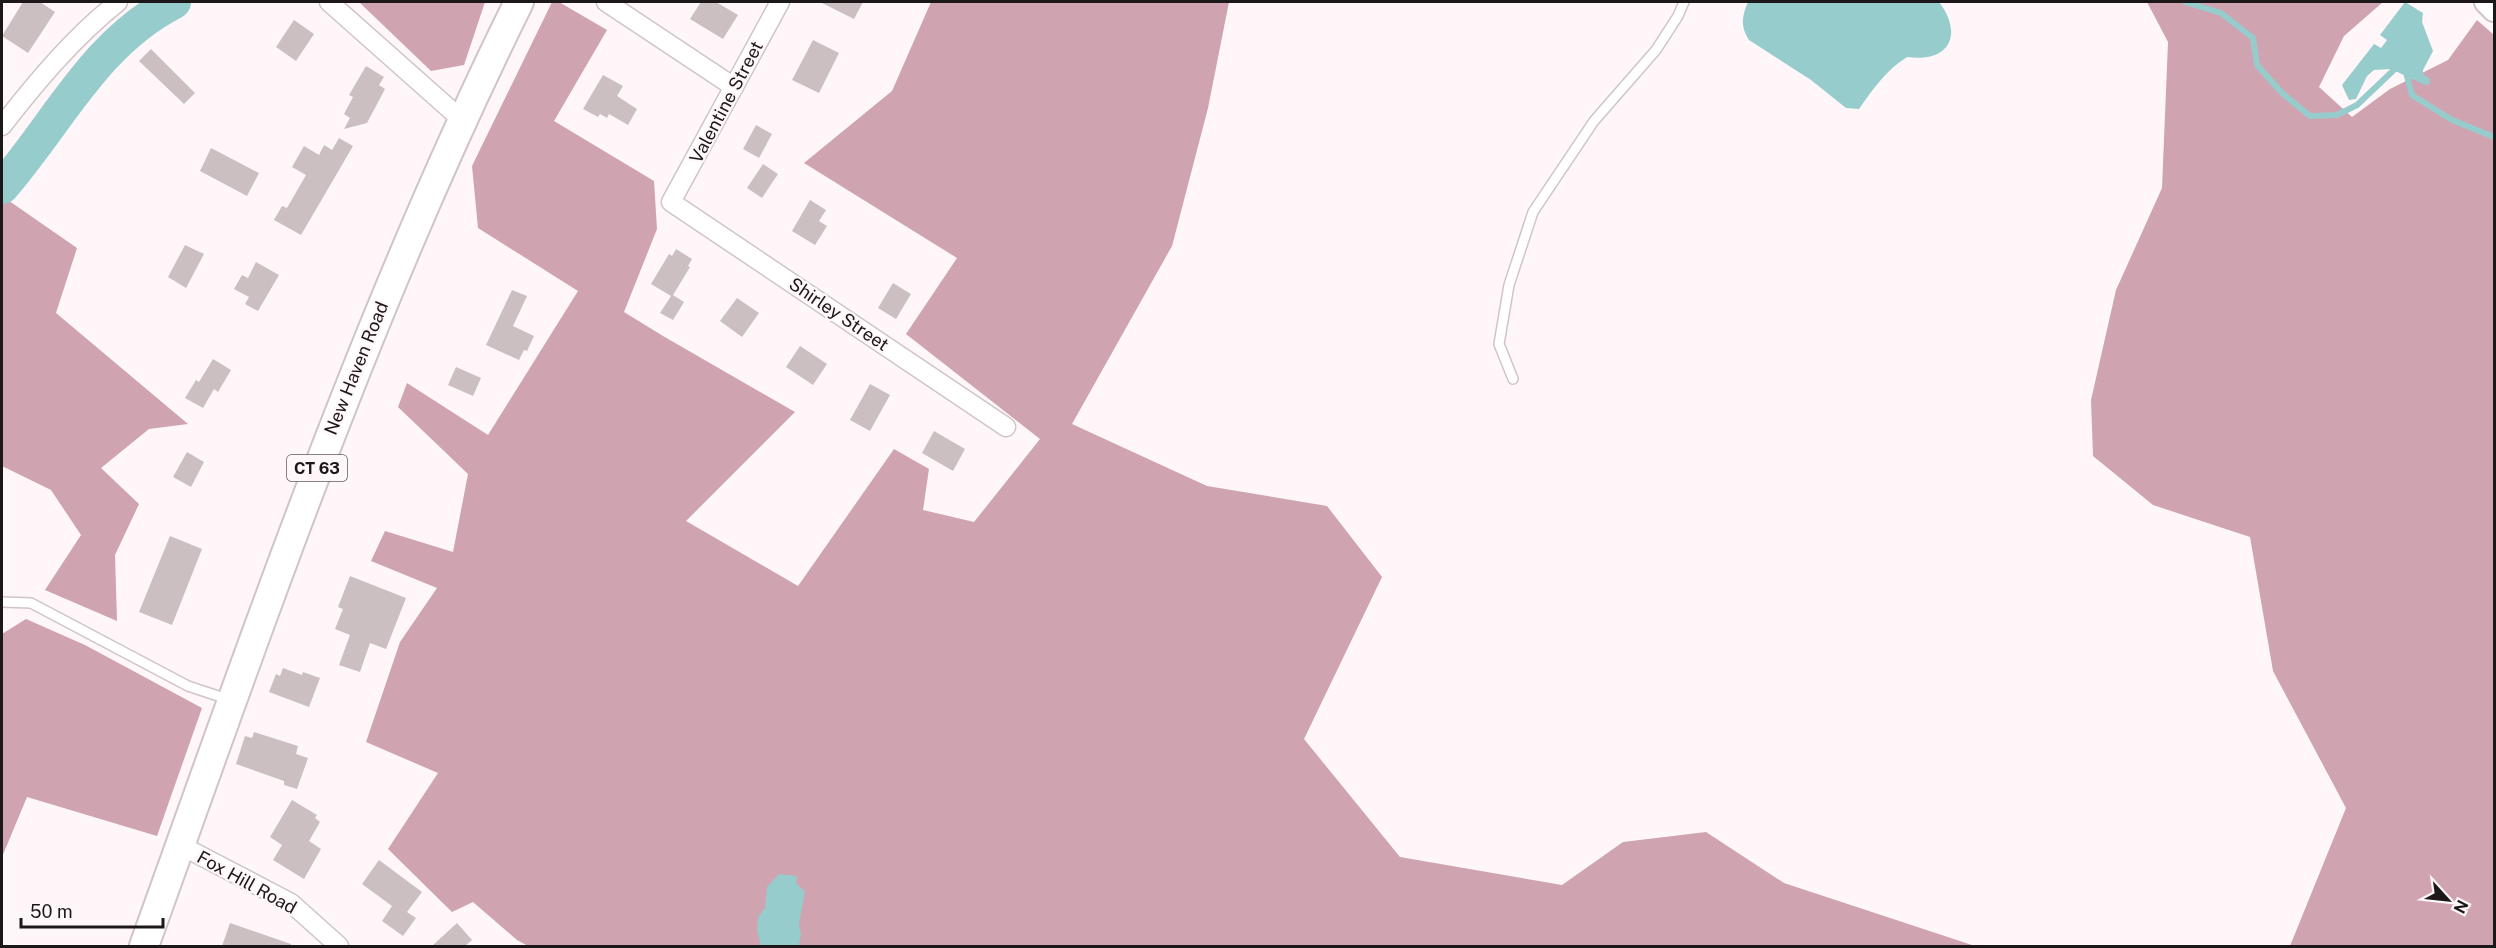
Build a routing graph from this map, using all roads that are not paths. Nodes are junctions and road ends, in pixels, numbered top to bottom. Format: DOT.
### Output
graph roads {
  1 [pos="118,2"];
  2 [pos="329,2"];
  3 [pos="519,2"];
  4 [pos="606,2"];
  5 [pos="780,2"];
  6 [pos="1684,2"];
  7 [pos="2486,2"];
  8 [pos="2494,10"];
  9 [pos="734,87"];
  10 [pos="462,120"];
  11 [pos="2,126"];
  12 [pos="671,202"];
  13 [pos="1513,379"];
  14 [pos="1006,427"];
  15 [pos="2,602"];
  16 [pos="232,701"];
  17 [pos="180,845"];
  18 [pos="144,946"];
  19 [pos="339,946"];
  1 -- 11 [label="street"];
  2 -- 10 [label="street"];
  3 -- 10 [label="main road, New Haven Road / CT 63"];
  4 -- 9 [label="street"];
  5 -- 9 [label="street, Valentine Street"];
  6 -- 13 [label="lane"];
  7 -- 8 [label="street"];
  9 -- 12 [label="street, Valentine Street"];
  10 -- 16 [label="main road, New Haven Road / CT 63"];
  12 -- 14 [label="street, Shirley Street"];
  15 -- 16 [label="lane"];
  16 -- 17 [label="main road, New Haven Road / CT 63"];
  17 -- 18 [label="main road, New Haven Road / CT 63"];
  17 -- 19 [label="street, Fox Hill Road"];
}
